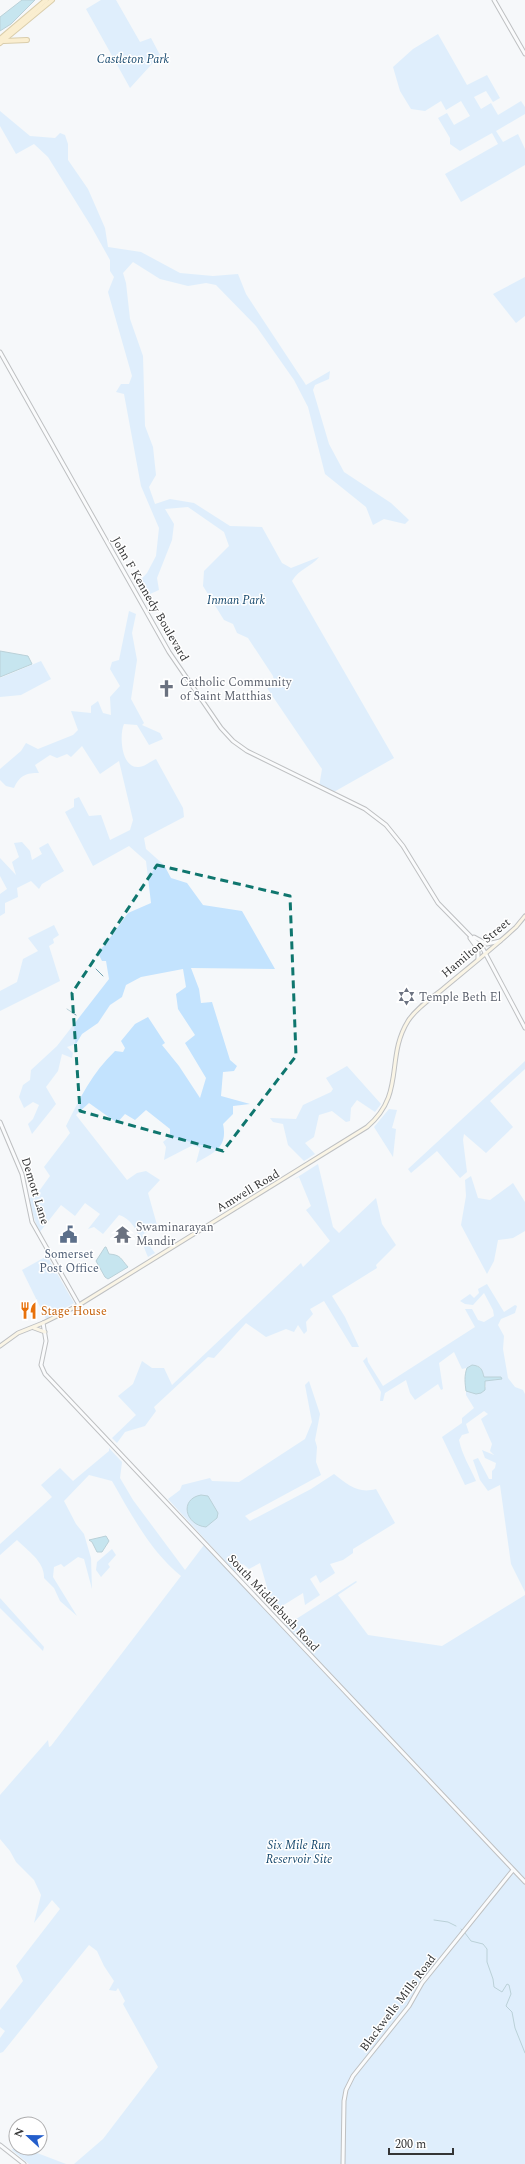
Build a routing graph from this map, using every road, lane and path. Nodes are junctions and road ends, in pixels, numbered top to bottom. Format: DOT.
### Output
graph roads {
  1 [pos="46,0"];
  2 [pos="52,0"];
  3 [pos="494,0"];
  4 [pos="27,40"];
  5 [pos="0,41"];
  6 [pos="525,54"];
  7 [pos="0,352"];
  8 [pos="525,916"];
  9 [pos="464,931"];
  10 [pos="501,941"];
  11 [pos="486,954"];
  12 [pos="478,959"];
  13 [pos="525,1028"];
  14 [pos="378,1117"];
  15 [pos="0,1122"];
  16 [pos="79,1305"];
  17 [pos="43,1323"];
  18 [pos="32,1327"];
  19 [pos="45,1332"];
  20 [pos="0,1346"];
  21 [pos="513,1870"];
  22 [pos="525,1882"];
  23 [pos="0,2145"];
  24 [pos="24,2164"];
  25 [pos="343,2164"];
  1 -- 5 [label="main road"];
  2 -- 5 [label="main road"];
  3 -- 6 [label="street"];
  4 -- 5 [label="main road"];
  7 -- 9 [label="street, John F Kennedy Boulevard"];
  8 -- 10 [label="main road, Hamilton Street"];
  9 -- 10 [label="street"];
  9 -- 11 [label="street, John F Kennedy Boulevard"];
  9 -- 12 [label="street"];
  10 -- 11 [label="main road, Hamilton Street"];
  11 -- 12 [label="main road, Hamilton Street"];
  11 -- 13 [label="street, John F Kennedy Boulevard"];
  12 -- 14 [label="main road, Hamilton Street"];
  14 -- 16 [label="main road, Amwell Road"];
  15 -- 16 [label="street, Demott Lane"];
  16 -- 17 [label="main road, Amwell Road"];
  17 -- 18 [label="main road, Amwell Road"];
  17 -- 19 [label="street, South Middlebush Road"];
  18 -- 19 [label="main road"];
  18 -- 20 [label="main road, Amwell Road"];
  19 -- 21 [label="street, South Middlebush Road"];
  21 -- 22 [label="street, South Middlebush Road"];
  21 -- 25 [label="street, Blackwells Mills Road"];
  23 -- 24 [label="street"];
}
